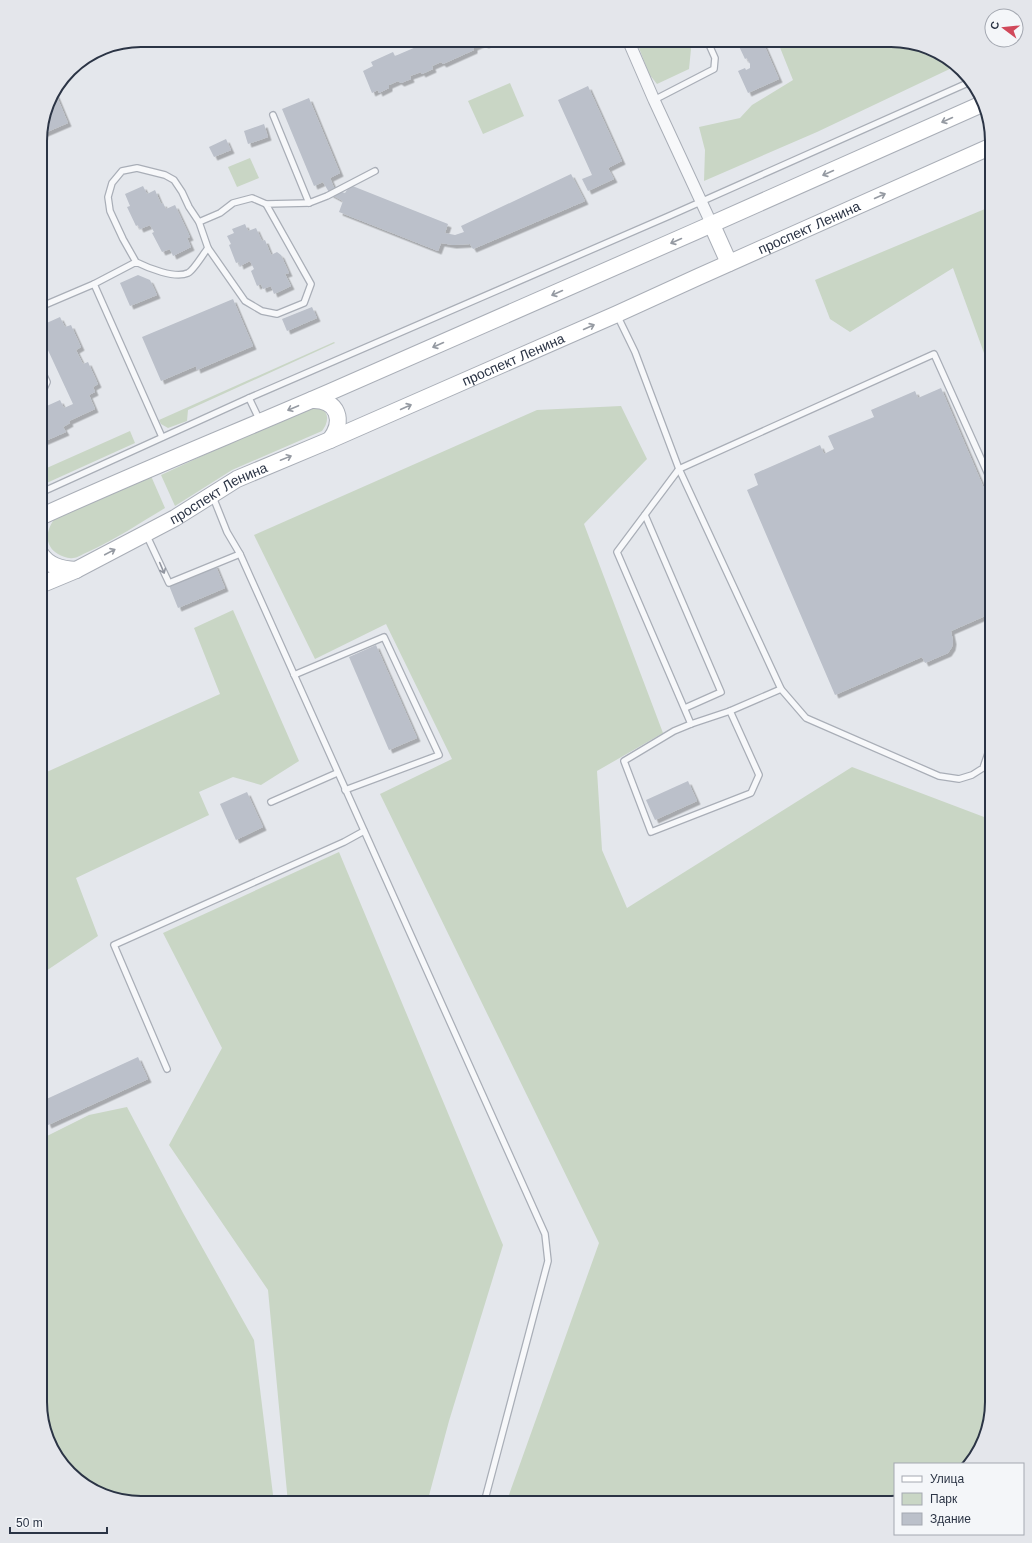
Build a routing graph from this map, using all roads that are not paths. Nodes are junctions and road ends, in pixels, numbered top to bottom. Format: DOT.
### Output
graph roads {
  1 [pos="631,47"];
  2 [pos="709,47"];
  3 [pos="966,84"];
  4 [pos="654,100"];
  5 [pos="978,106"];
  6 [pos="273,115"];
  7 [pos="985,149"];
  8 [pos="375,172"];
  9 [pos="701,202"];
  10 [pos="309,203"];
  11 [pos="266,204"];
  12 [pos="200,222"];
  13 [pos="712,225"];
  14 [pos="208,248"];
  15 [pos="136,262"];
  16 [pos="729,263"];
  17 [pos="94,284"];
  18 [pos="47,304"];
  19 [pos="617,314"];
  20 [pos="249,398"];
  21 [pos="312,400"];
  22 [pos="260,422"];
  23 [pos="162,437"];
  24 [pos="330,440"];
  25 [pos="985,467"];
  26 [pos="679,469"];
  27 [pos="47,490"];
  28 [pos="212,495"];
  29 [pos="47,514"];
  30 [pos="645,514"];
  31 [pos="146,532"];
  32 [pos="240,554"];
  33 [pos="47,562"];
  34 [pos="76,570"];
  35 [pos="47,582"];
  36 [pos="294,675"];
  37 [pos="781,689"];
  38 [pos="684,708"];
  39 [pos="730,711"];
  40 [pos="691,724"];
  41 [pos="985,762"];
  42 [pos="337,773"];
  43 [pos="345,790"];
  44 [pos="271,802"];
  45 [pos="364,831"];
  46 [pos="167,1069"];
  47 [pos="486,1496"];
  1 -- 4 [label="street"];
  2 -- 4 [label="lane"];
  3 -- 9 [label="lane"];
  4 -- 9 [label="street"];
  5 -- 13 [label="main road, one-way"];
  6 -- 10 [label="lane"];
  16 -- 7 [label="main road, проспект Ленина, one-way"];
  8 -- 10 [label="lane"];
  9 -- 13 [label="street"];
  9 -- 20 [label="lane"];
  10 -- 11 [label="lane"];
  11 -- 12 [label="lane"];
  11 -- 14 [label="lane"];
  12 -- 14 [label="lane"];
  12 -- 15 [label="lane"];
  13 -- 16 [label="main road"];
  13 -- 21 [label="main road, one-way"];
  14 -- 15 [label="lane"];
  15 -- 17 [label="lane"];
  16 -- 19 [label="main road, проспект Ленина"];
  17 -- 18 [label="lane"];
  17 -- 23 [label="lane"];
  24 -- 19 [label="main road, проспект Ленина, one-way"];
  19 -- 26 [label="lane"];
  20 -- 22 [label="lane"];
  20 -- 23 [label="lane"];
  21 -- 22 [label="main road, one-way"];
  21 -- 24 [label="main road"];
  22 -- 29 [label="main road"];
  23 -- 27 [label="lane"];
  28 -- 24 [label="main road, проспект Ленина, one-way"];
  25 -- 26 [label="lane"];
  26 -- 30 [label="lane"];
  26 -- 37 [label="lane"];
  28 -- 31 [label="main road, проспект Ленина"];
  28 -- 32 [label="lane"];
  30 -- 38 [label="lane"];
  30 -- 38 [label="lane"];
  31 -- 32 [label="lane, one-way"];
  34 -- 31 [label="main road, проспект Ленина, one-way"];
  32 -- 36 [label="lane"];
  33 -- 34 [label="main road"];
  34 -- 35 [label="main road, проспект Ленина"];
  36 -- 42 [label="lane"];
  36 -- 43 [label="lane"];
  37 -- 39 [label="lane"];
  37 -- 41 [label="lane"];
  38 -- 40 [label="lane"];
  39 -- 40 [label="lane"];
  39 -- 40 [label="lane"];
  42 -- 43 [label="lane"];
  42 -- 44 [label="lane"];
  43 -- 45 [label="lane"];
  45 -- 46 [label="lane"];
  45 -- 47 [label="lane"];
}
